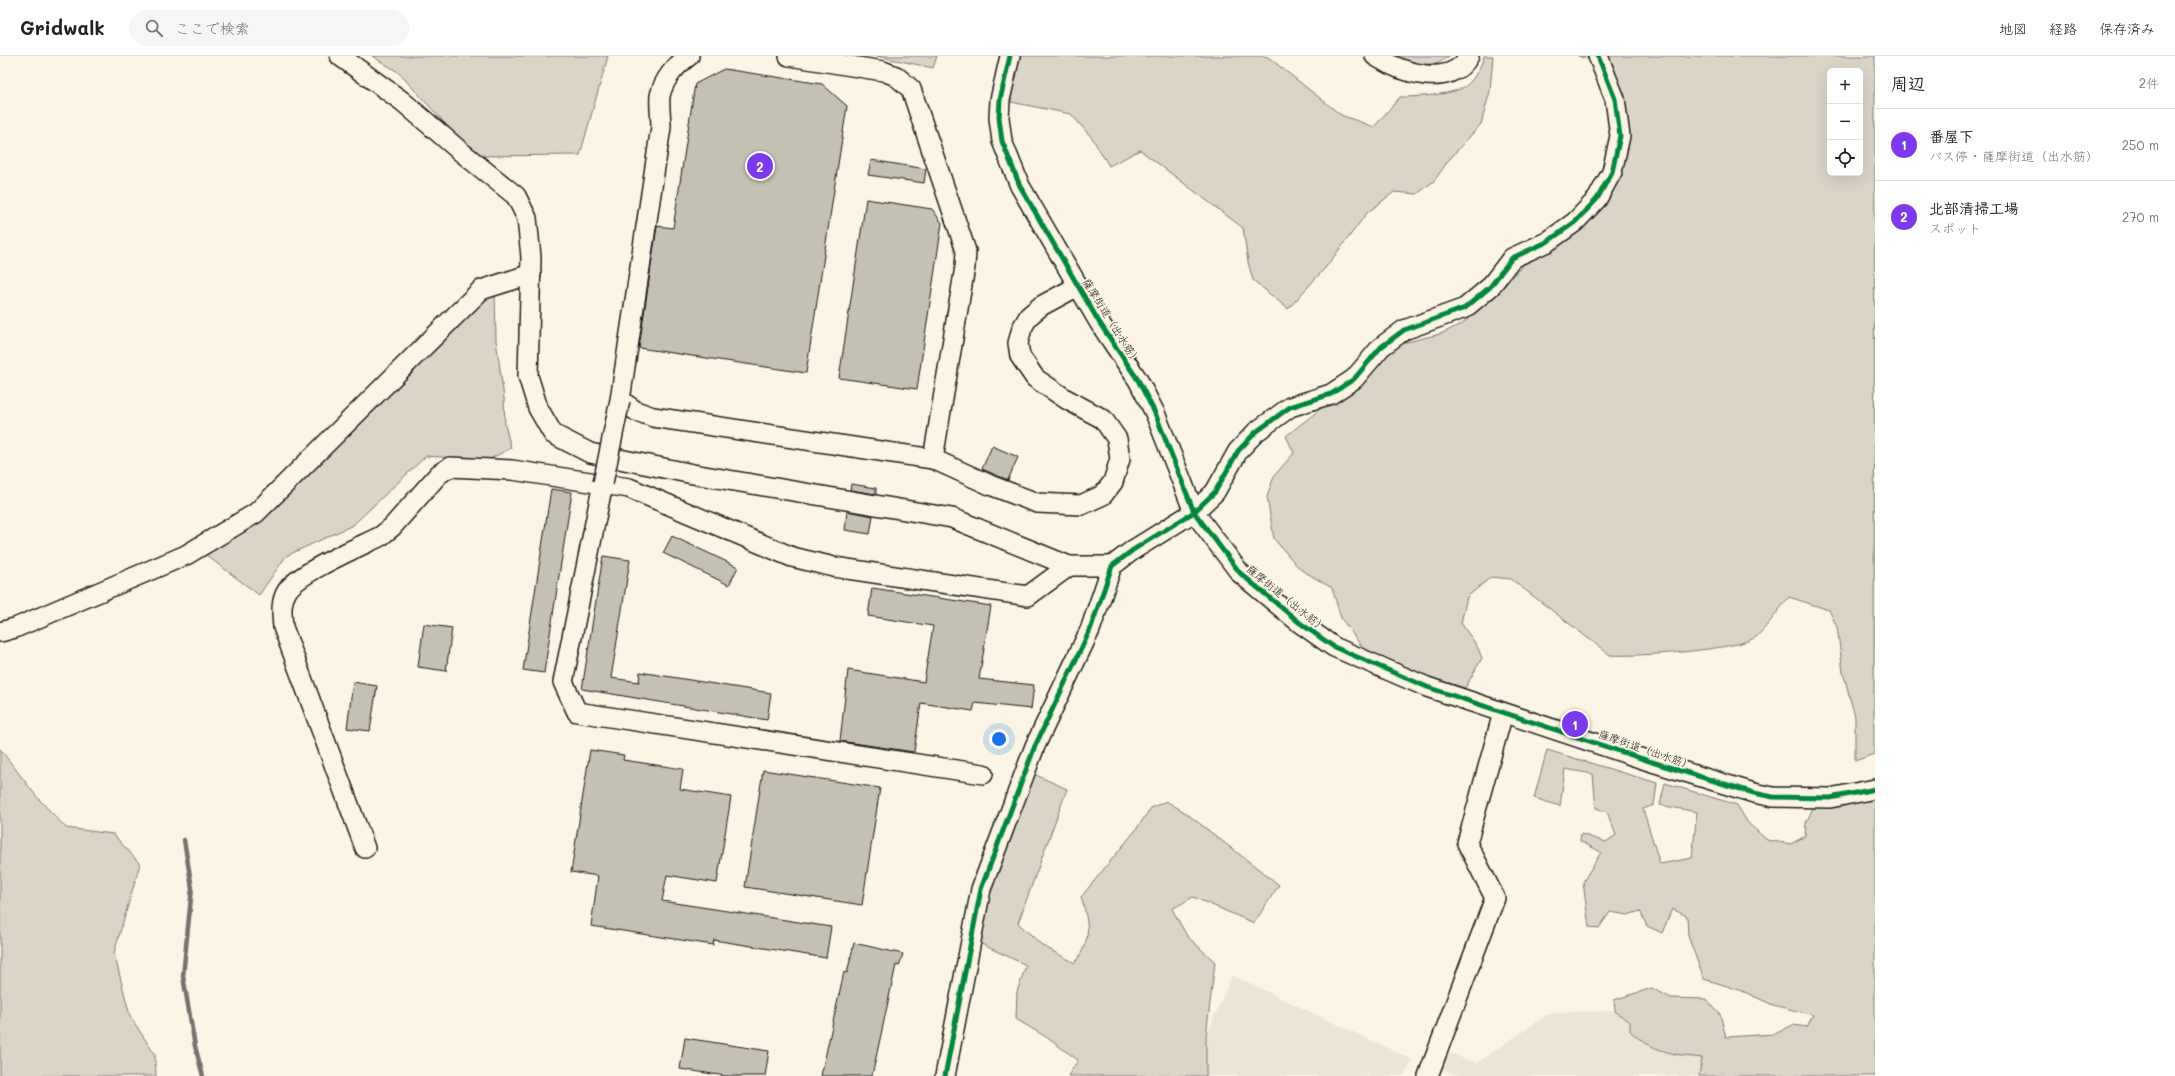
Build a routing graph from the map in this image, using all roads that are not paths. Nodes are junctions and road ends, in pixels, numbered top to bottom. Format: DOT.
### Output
graph roads {
  1 [pos="340,56"];
  2 [pos="689,56"];
  3 [pos="789,56"];
  4 [pos="1010,56"];
  5 [pos="1375,56"];
  6 [pos="1469,56"];
  7 [pos="1598,56"];
  8 [pos="531,274"];
  9 [pos="1078,286"];
  10 [pos="620,400"];
  11 [pos="933,459"];
  12 [pos="603,483"];
  13 [pos="1194,512"];
  14 [pos="1068,566"];
  15 [pos="1112,566"];
  16 [pos="0,632"];
  17 [pos="1503,713"];
  18 [pos="983,774"];
  19 [pos="1875,789"];
  20 [pos="365,848"];
  21 [pos="945,1076"];
  22 [pos="1428,1076"];
  1 -- 8 [label="street"];
  2 -- 10 [label="street"];
  3 -- 11 [label="street"];
  4 -- 9 [label="street, 薩摩街道（出水筋）"];
  5 -- 6 [label="street"];
  7 -- 13 [label="street"];
  8 -- 14 [label="street"];
  8 -- 16 [label="street"];
  9 -- 11 [label="street"];
  9 -- 13 [label="street, 薩摩街道（出水筋）"];
  10 -- 11 [label="street"];
  10 -- 12 [label="street, bridge"];
  12 -- 14 [label="street"];
  12 -- 18 [label="street"];
  12 -- 20 [label="street"];
  13 -- 15 [label="street"];
  13 -- 17 [label="street, 薩摩街道（出水筋）"];
  14 -- 15 [label="street"];
  15 -- 21 [label="street"];
  17 -- 19 [label="street, 薩摩街道（出水筋）"];
  17 -- 22 [label="street"];
}
